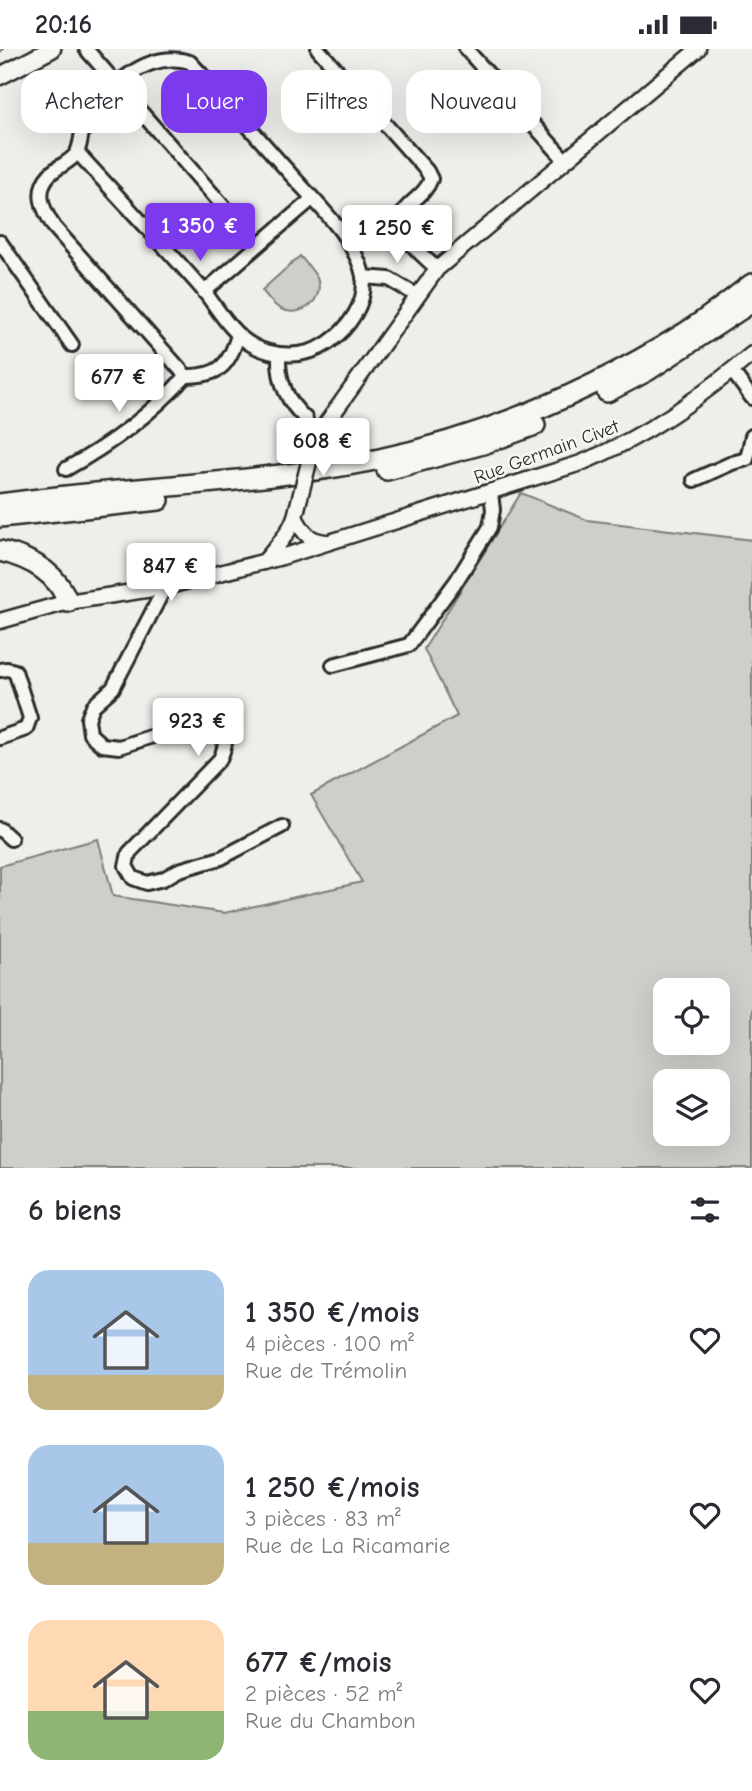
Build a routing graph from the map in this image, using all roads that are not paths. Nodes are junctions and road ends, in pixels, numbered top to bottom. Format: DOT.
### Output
graph roads {
  1 [pos="52,49"];
  2 [pos="86,49"];
  3 [pos="318,49"];
  4 [pos="466,49"];
  5 [pos="698,49"];
  6 [pos="103,70"];
  7 [pos="139,70"];
  8 [pos="0,76"];
  9 [pos="147,120"];
  10 [pos="81,133"];
  11 [pos="77,152"];
  12 [pos="565,160"];
  13 [pos="312,199"];
  14 [pos="0,242"];
  15 [pos="257,245"];
  16 [pos="437,269"];
  17 [pos="363,277"];
  18 [pos="752,284"];
  19 [pos="204,292"];
  20 [pos="418,296"];
  21 [pos="752,302"];
  22 [pos="238,335"];
  23 [pos="72,345"];
  24 [pos="752,354"];
  25 [pos="279,355"];
  26 [pos="732,371"];
  27 [pos="186,376"];
  28 [pos="752,398"];
  29 [pos="306,419"];
  30 [pos="752,436"];
  31 [pos="750,460"];
  32 [pos="66,469"];
  33 [pos="694,480"];
  34 [pos="491,493"];
  35 [pos="0,504"];
  36 [pos="296,513"];
  37 [pos="0,517"];
  38 [pos="331,543"];
  39 [pos="0,551"];
  40 [pos="264,562"];
  41 [pos="165,587"];
  42 [pos="68,602"];
  43 [pos="0,621"];
  44 [pos="333,665"];
  45 [pos="0,670"];
  46 [pos="0,738"];
  47 [pos="282,826"];
  48 [pos="0,829"];
  49 [pos="11,839"];
  1 -- 8 [label="main road"];
  2 -- 6 [label="street"];
  3 -- 16 [label="street"];
  4 -- 12 [label="street"];
  5 -- 12 [label="street"];
  7 -- 13 [label="street"];
  9 -- 15 [label="street"];
  10 -- 11 [label="street"];
  11 -- 19 [label="street"];
  11 -- 27 [label="street"];
  12 -- 16 [label="street"];
  13 -- 15 [label="street"];
  13 -- 17 [label="street"];
  14 -- 23 [label="street"];
  15 -- 19 [label="street"];
  16 -- 20 [label="street"];
  17 -- 20 [label="street"];
  17 -- 25 [label="street"];
  18 -- 35 [label="highway"];
  19 -- 22 [label="street"];
  20 -- 36 [label="street, bridge"];
  21 -- 37 [label="highway"];
  22 -- 25 [label="street"];
  22 -- 27 [label="street"];
  24 -- 26 [label="street, Rue Germain Civet"];
  25 -- 29 [label="street"];
  26 -- 28 [label="street"];
  26 -- 34 [label="street, Rue Germain Civet"];
  27 -- 32 [label="street"];
  30 -- 31 [label="street"];
  31 -- 33 [label="street"];
  34 -- 38 [label="street, Rue Germain Civet"];
  34 -- 44 [label="street"];
  36 -- 38 [label="street"];
  36 -- 40 [label="street"];
  38 -- 40 [label="street, Rue Germain Civet"];
  39 -- 42 [label="highway"];
  40 -- 41 [label="street, Rue Germain Civet"];
  41 -- 42 [label="street, Rue Germain Civet"];
  41 -- 47 [label="street"];
  42 -- 43 [label="street, Rue Germain Civet"];
  45 -- 46 [label="street"];
  48 -- 49 [label="street"];
}
